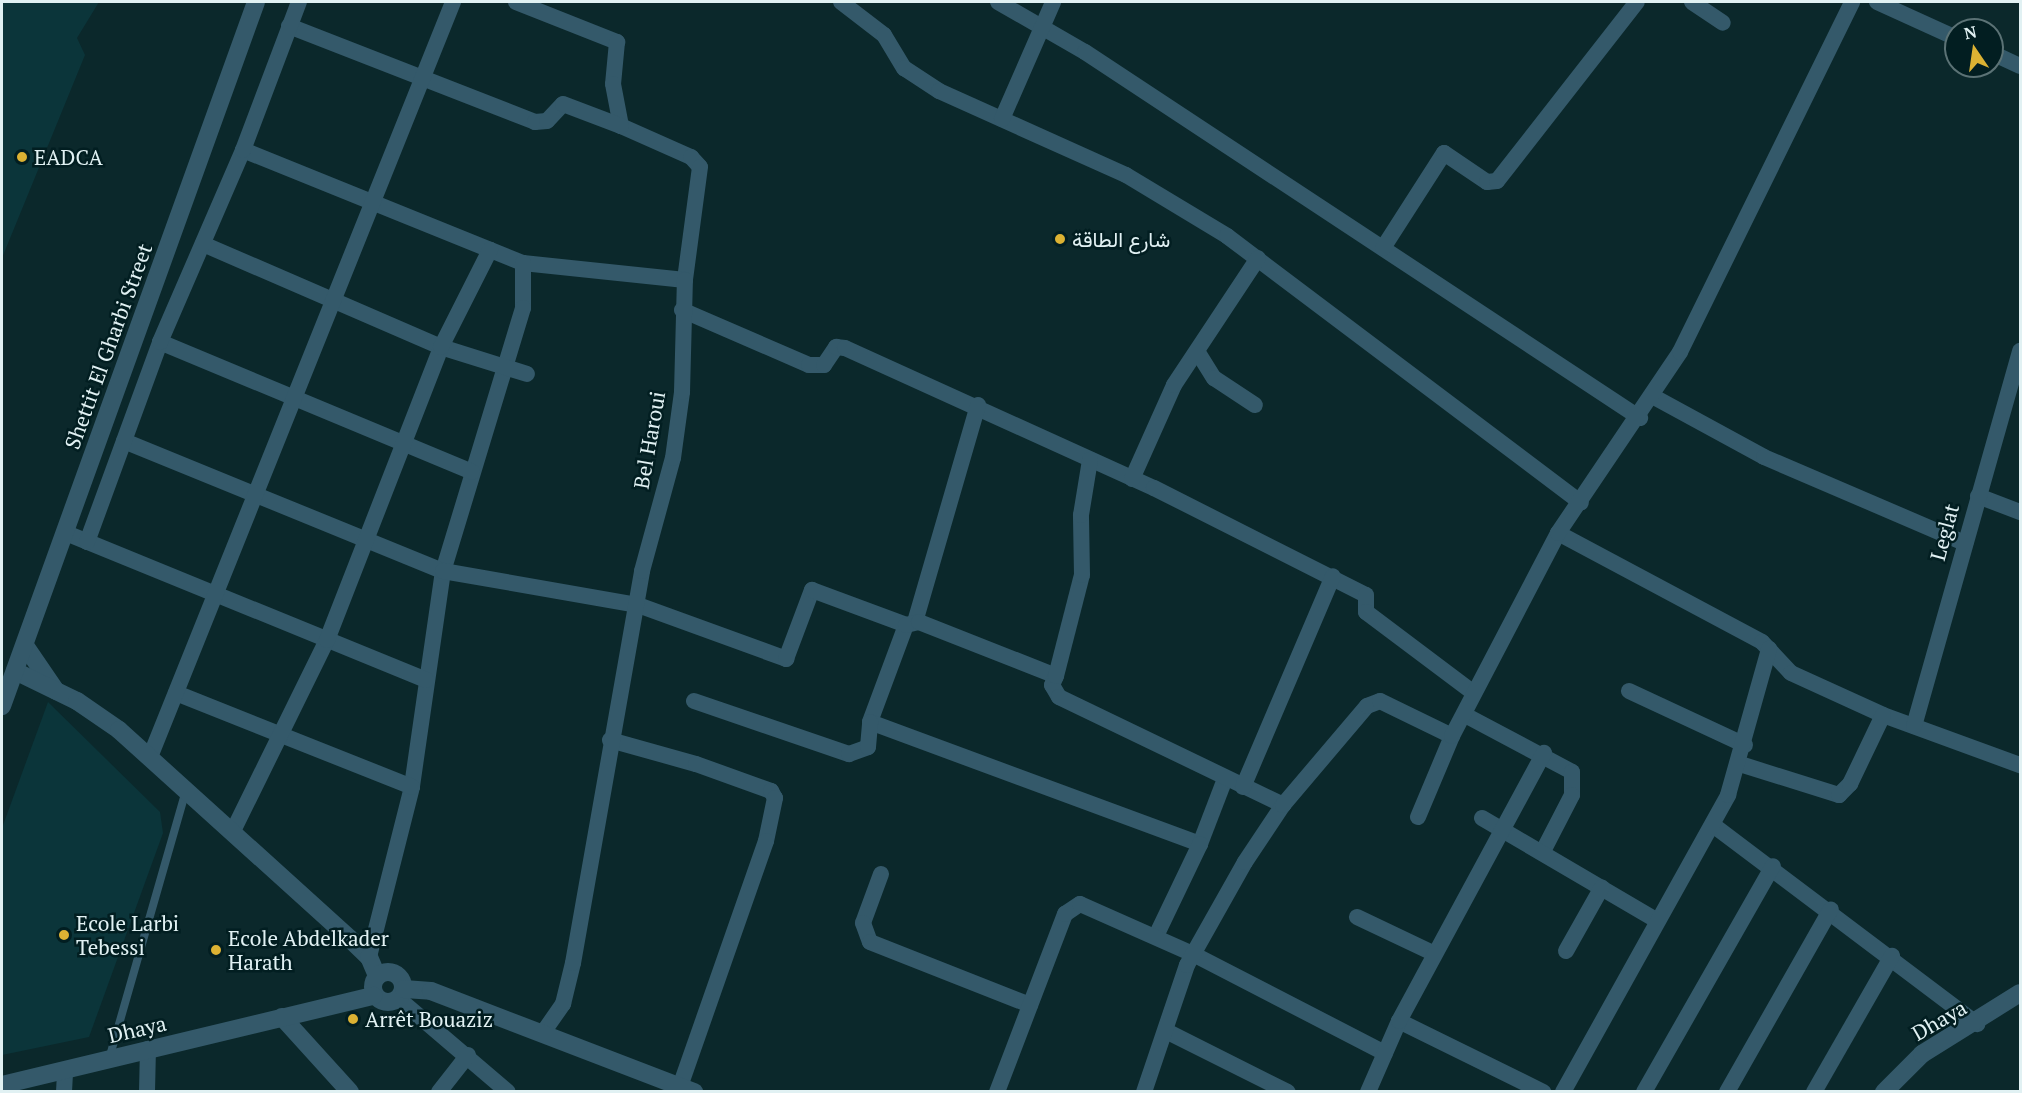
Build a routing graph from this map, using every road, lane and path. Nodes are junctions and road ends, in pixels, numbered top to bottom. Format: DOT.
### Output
graph roads {
  1 [pos="256,2"];
  2 [pos="299,2"];
  3 [pos="453,2"];
  4 [pos="516,2"];
  5 [pos="841,2"];
  6 [pos="998,2"];
  7 [pos="1053,2"];
  8 [pos="1635,2"];
  9 [pos="1692,2"];
  10 [pos="1852,2"];
  11 [pos="1877,2"];
  12 [pos="1723,23"];
  13 [pos="289,26"];
  14 [pos="1043,27"];
  15 [pos="1944,33"];
  16 [pos="2004,59"];
  17 [pos="2020,66"];
  18 [pos="422,80"];
  19 [pos="1002,119"];
  20 [pos="621,126"];
  21 [pos="243,150"];
  22 [pos="373,202"];
  23 [pos="203,244"];
  24 [pos="1383,248"];
  25 [pos="490,250"];
  26 [pos="1258,258"];
  27 [pos="523,263"];
  28 [pos="685,280"];
  29 [pos="334,300"];
  30 [pos="682,310"];
  31 [pos="160,342"];
  32 [pos="441,346"];
  33 [pos="1197,351"];
  34 [pos="2020,351"];
  35 [pos="501,367"];
  36 [pos="527,374"];
  37 [pos="1654,397"];
  38 [pos="294,398"];
  39 [pos="978,405"];
  40 [pos="1255,405"];
  41 [pos="1640,418"];
  42 [pos="124,441"];
  43 [pos="405,444"];
  44 [pos="1090,460"];
  45 [pos="472,472"];
  46 [pos="1132,478"];
  47 [pos="1978,496"];
  48 [pos="254,499"];
  49 [pos="1581,503"];
  50 [pos="2020,512"];
  51 [pos="66,533"];
  52 [pos="1557,533"];
  53 [pos="87,542"];
  54 [pos="367,542"];
  55 [pos="1965,543"];
  56 [pos="443,571"];
  57 [pos="1333,576"];
  58 [pos="216,592"];
  59 [pos="638,605"];
  60 [pos="911,624"];
  61 [pos="327,640"];
  62 [pos="26,647"];
  63 [pos="1769,649"];
  64 [pos="8,669"];
  65 [pos="1056,676"];
  66 [pos="426,680"];
  67 [pos="55,691"];
  68 [pos="1629,691"];
  69 [pos="176,693"];
  70 [pos="1474,693"];
  71 [pos="5,698"];
  72 [pos="694,701"];
  73 [pos="1465,715"];
  74 [pos="1883,715"];
  75 [pos="870,722"];
  76 [pos="1914,726"];
  77 [pos="1452,736"];
  78 [pos="280,737"];
  79 [pos="610,740"];
  80 [pos="1745,745"];
  81 [pos="1545,753"];
  82 [pos="150,757"];
  83 [pos="1740,764"];
  84 [pos="2020,765"];
  85 [pos="1225,779"];
  86 [pos="412,787"];
  87 [pos="1243,787"];
  88 [pos="185,794"];
  89 [pos="1283,805"];
  90 [pos="1418,817"];
  91 [pos="1482,818"];
  92 [pos="1713,825"];
  93 [pos="1502,830"];
  94 [pos="232,833"];
  95 [pos="1200,844"];
  96 [pos="1542,853"];
  97 [pos="1773,866"];
  98 [pos="881,874"];
  99 [pos="1602,887"];
  100 [pos="1831,909"];
  101 [pos="1357,917"];
  102 [pos="1656,920"];
  103 [pos="1156,936"];
  104 [pos="1566,951"];
  105 [pos="1192,954"];
  106 [pos="1435,954"];
  107 [pos="1892,956"];
  108 [pos="369,957"];
  109 [pos="377,976"];
  110 [pos="2020,993"];
  111 [pos="401,994"];
  112 [pos="374,996"];
  113 [pos="1030,1005"];
  114 [pos="282,1017"];
  115 [pos="1399,1021"];
  116 [pos="1977,1024"];
  117 [pos="1166,1031"];
  118 [pos="542,1034"];
  119 [pos="148,1049"];
  120 [pos="1385,1053"];
  121 [pos="468,1055"];
  122 [pos="109,1059"];
  123 [pos="65,1070"];
  124 [pos="2,1085"];
  125 [pos="687,1089"];
  126 [pos="64,1092"];
  127 [pos="147,1092"];
  128 [pos="350,1092"];
  129 [pos="439,1092"];
  130 [pos="508,1092"];
  131 [pos="997,1092"];
  132 [pos="1144,1092"];
  133 [pos="1288,1092"];
  134 [pos="1368,1092"];
  135 [pos="1543,1092"];
  136 [pos="1563,1092"];
  137 [pos="1644,1092"];
  138 [pos="1726,1092"];
  139 [pos="1814,1092"];
  140 [pos="1884,1092"];
  1 -- 51 [label="street, Shettit El Gharbi Street"];
  2 -- 13 [label="street"];
  3 -- 18 [label="street"];
  4 -- 20 [label="street"];
  5 -- 19 [label="street"];
  6 -- 14 [label="street"];
  7 -- 14 [label="street"];
  8 -- 24 [label="street"];
  9 -- 12 [label="street"];
  10 -- 37 [label="street"];
  11 -- 15 [label="street"];
  13 -- 18 [label="street"];
  13 -- 21 [label="street"];
  14 -- 19 [label="street"];
  14 -- 24 [label="street"];
  16 -- 17 [label="street"];
  18 -- 20 [label="street, Bel Haroui"];
  18 -- 22 [label="street"];
  19 -- 26 [label="street"];
  20 -- 28 [label="street, Bel Haroui"];
  21 -- 22 [label="street"];
  21 -- 23 [label="street"];
  22 -- 25 [label="street"];
  22 -- 29 [label="street"];
  23 -- 29 [label="street"];
  23 -- 31 [label="street"];
  24 -- 41 [label="street"];
  25 -- 27 [label="street"];
  25 -- 32 [label="street"];
  26 -- 33 [label="street"];
  26 -- 49 [label="street"];
  27 -- 28 [label="street"];
  27 -- 35 [label="street"];
  28 -- 30 [label="street, Bel Haroui"];
  29 -- 32 [label="street"];
  29 -- 38 [label="street"];
  30 -- 39 [label="street"];
  30 -- 59 [label="street, Bel Haroui"];
  31 -- 38 [label="street"];
  31 -- 42 [label="street"];
  32 -- 35 [label="street"];
  32 -- 43 [label="street"];
  33 -- 40 [label="street"];
  33 -- 46 [label="street"];
  34 -- 47 [label="street, Leglat"];
  35 -- 36 [label="street"];
  35 -- 45 [label="street"];
  37 -- 41 [label="street"];
  37 -- 55 [label="street"];
  38 -- 43 [label="street"];
  38 -- 48 [label="street"];
  39 -- 44 [label="street"];
  39 -- 60 [label="street"];
  41 -- 49 [label="street"];
  42 -- 48 [label="street"];
  42 -- 53 [label="street"];
  43 -- 45 [label="street"];
  43 -- 54 [label="street"];
  44 -- 46 [label="street"];
  44 -- 65 [label="street"];
  45 -- 56 [label="street"];
  46 -- 57 [label="street"];
  47 -- 50 [label="street"];
  47 -- 55 [label="street, Leglat"];
  48 -- 54 [label="street"];
  48 -- 58 [label="street"];
  49 -- 52 [label="street"];
  51 -- 53 [label="street"];
  51 -- 62 [label="street, Shettit El Gharbi Street"];
  52 -- 63 [label="street"];
  52 -- 70 [label="street"];
  53 -- 58 [label="street"];
  54 -- 56 [label="street"];
  54 -- 61 [label="street"];
  55 -- 76 [label="street, Leglat"];
  56 -- 59 [label="street"];
  56 -- 66 [label="street"];
  57 -- 70 [label="street"];
  57 -- 87 [label="street"];
  58 -- 61 [label="street"];
  58 -- 69 [label="street"];
  59 -- 60 [label="street"];
  59 -- 79 [label="street, Bel Haroui"];
  60 -- 65 [label="street"];
  60 -- 75 [label="street"];
  61 -- 66 [label="street"];
  61 -- 78 [label="street"];
  62 -- 64 [label="street, Shettit El Gharbi Street"];
  62 -- 67 [label="street"];
  63 -- 74 [label="street"];
  63 -- 80 [label="street"];
  64 -- 67 [label="street"];
  64 -- 71 [label="street, Shettit El Gharbi Street"];
  65 -- 85 [label="street"];
  66 -- 86 [label="street"];
  67 -- 71 [label="street"];
  67 -- 82 [label="street"];
  68 -- 80 [label="street"];
  69 -- 78 [label="street"];
  69 -- 82 [label="street"];
  70 -- 73 [label="street"];
  72 -- 75 [label="street"];
  73 -- 77 [label="street"];
  73 -- 81 [label="street"];
  74 -- 76 [label="street"];
  74 -- 83 [label="street"];
  75 -- 95 [label="street"];
  76 -- 84 [label="street"];
  77 -- 89 [label="street"];
  77 -- 90 [label="street"];
  78 -- 86 [label="street"];
  78 -- 94 [label="street"];
  79 -- 118 [label="street, Bel Haroui"];
  79 -- 125 [label="street"];
  80 -- 83 [label="street"];
  81 -- 93 [label="street"];
  81 -- 96 [label="street"];
  82 -- 88 [label="street"];
  83 -- 92 [label="street"];
  85 -- 87 [label="street"];
  85 -- 95 [label="street"];
  86 -- 108 [label="street"];
  87 -- 89 [label="street"];
  88 -- 94 [label="street"];
  88 -- 122 [label="lane"];
  89 -- 105 [label="street"];
  91 -- 93 [label="street"];
  92 -- 97 [label="street"];
  92 -- 102 [label="street"];
  93 -- 96 [label="street"];
  93 -- 106 [label="street"];
  94 -- 108 [label="street"];
  95 -- 103 [label="street"];
  96 -- 99 [label="street"];
  97 -- 100 [label="street"];
  97 -- 137 [label="street"];
  98 -- 113 [label="street"];
  99 -- 102 [label="street"];
  99 -- 104 [label="street"];
  100 -- 107 [label="street"];
  100 -- 138 [label="street"];
  101 -- 106 [label="street"];
  102 -- 136 [label="street"];
  103 -- 105 [label="street"];
  103 -- 113 [label="street"];
  105 -- 117 [label="street"];
  105 -- 120 [label="street"];
  106 -- 115 [label="street"];
  107 -- 116 [label="street"];
  107 -- 139 [label="street"];
  108 -- 109 [label="street"];
  109 -- 111 [label="street"];
  109 -- 112 [label="street"];
  110 -- 116 [label="street, Dhaya"];
  111 -- 112 [label="street, Dhaya"];
  111 -- 118 [label="street, Dhaya"];
  111 -- 121 [label="street"];
  112 -- 114 [label="street, Dhaya"];
  113 -- 131 [label="street"];
  114 -- 119 [label="street, Dhaya"];
  114 -- 128 [label="street"];
  115 -- 120 [label="street"];
  115 -- 135 [label="street"];
  116 -- 140 [label="street, Dhaya"];
  117 -- 132 [label="street"];
  117 -- 133 [label="street"];
  118 -- 125 [label="street, Dhaya"];
  119 -- 122 [label="street, Dhaya"];
  119 -- 127 [label="street"];
  120 -- 134 [label="street"];
  121 -- 129 [label="street"];
  121 -- 130 [label="street"];
  122 -- 123 [label="street, Dhaya"];
  123 -- 124 [label="street, Dhaya"];
  123 -- 126 [label="street"];
}
